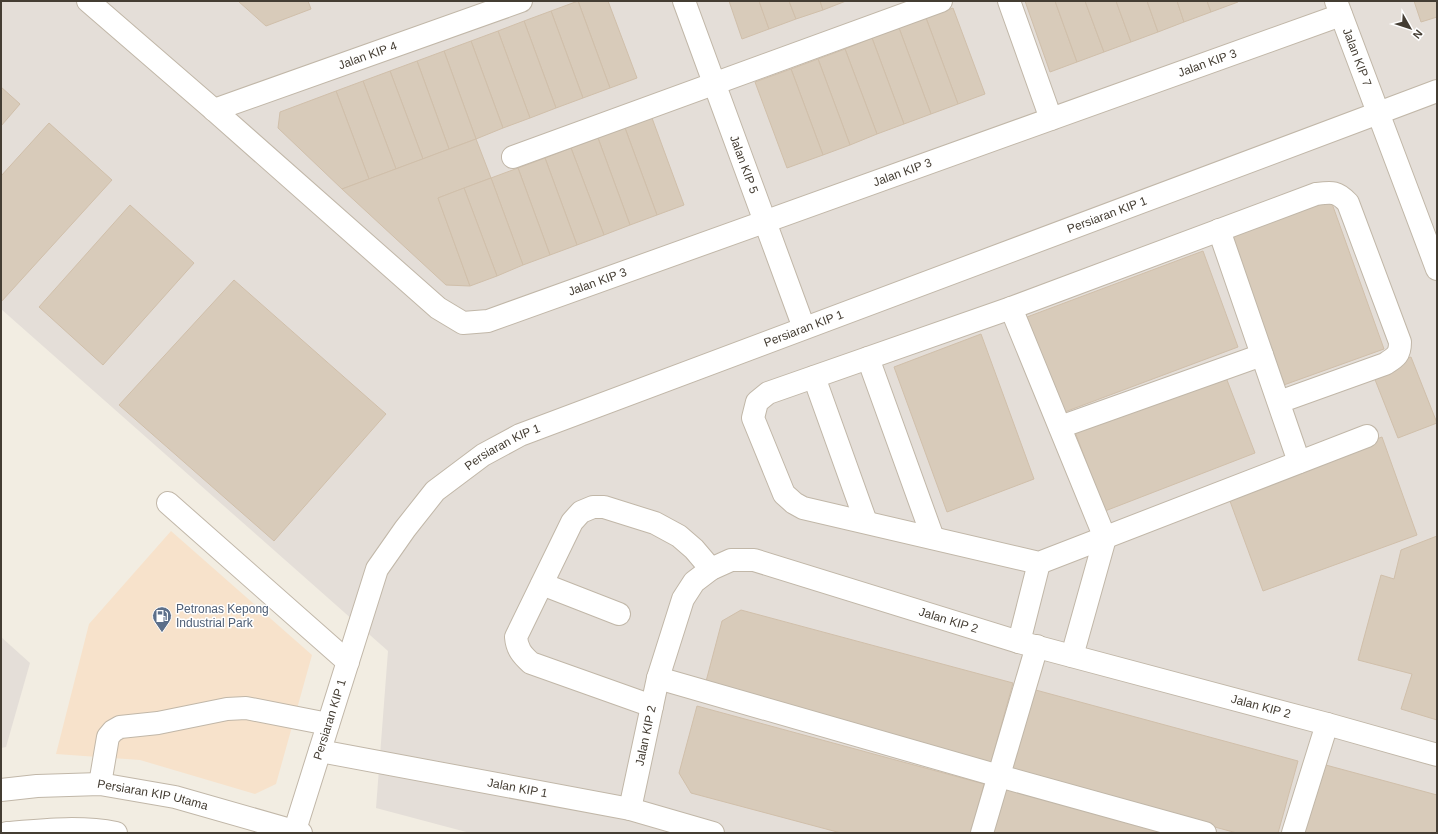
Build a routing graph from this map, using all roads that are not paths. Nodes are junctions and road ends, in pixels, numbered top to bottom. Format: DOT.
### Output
graph roads {
  1 [pos="88,1"];
  2 [pos="521,1"];
  3 [pos="684,1"];
  4 [pos="941,1"];
  5 [pos="1008,1"];
  6 [pos="1338,8"];
  7 [pos="714,84"];
  8 [pos="1437,91"];
  9 [pos="214,110"];
  10 [pos="1378,114"];
  11 [pos="1051,119"];
  12 [pos="513,157"];
  13 [pos="765,222"];
  14 [pos="1219,230"];
  15 [pos="1437,269"];
  16 [pos="1011,308"];
  17 [pos="804,328"];
  18 [pos="1262,355"];
  19 [pos="868,358"];
  20 [pos="814,377"];
  21 [pos="1278,402"];
  22 [pos="1060,427"];
  23 [pos="1367,436"];
  24 [pos="1299,462"];
  25 [pos="168,503"];
  26 [pos="866,522"];
  27 [pos="933,538"];
  28 [pos="1105,538"];
  29 [pos="1039,564"];
  30 [pos="711,569"];
  31 [pos="542,584"];
  32 [pos="619,614"];
  33 [pos="1028,644"];
  34 [pos="1072,656"];
  35 [pos="348,662"];
  36 [pos="658,678"];
  37 [pos="652,706"];
  38 [pos="328,724"];
  39 [pos="1327,724"];
  40 [pos="320,751"];
  41 [pos="1437,755"];
  42 [pos="999,776"];
  43 [pos="100,784"];
  44 [pos="1,790"];
  45 [pos="630,809"];
  46 [pos="297,832"];
  47 [pos="7,833"];
  48 [pos="116,833"];
  49 [pos="713,833"];
  50 [pos="982,833"];
  51 [pos="1205,833"];
  52 [pos="1293,833"];
  1 -- 9 [label="street"];
  2 -- 9 [label="street, Jalan KIP 4"];
  3 -- 7 [label="street, Jalan KIP 5"];
  4 -- 7 [label="street"];
  5 -- 11 [label="street"];
  6 -- 10 [label="street, Jalan KIP 7"];
  6 -- 11 [label="street, Jalan KIP 3"];
  7 -- 12 [label="street"];
  7 -- 13 [label="street, Jalan KIP 5"];
  8 -- 10 [label="street, Persiaran KIP 1"];
  9 -- 13 [label="street, Jalan KIP 3"];
  10 -- 15 [label="street"];
  10 -- 17 [label="street, Persiaran KIP 1"];
  11 -- 13 [label="street, Jalan KIP 3"];
  13 -- 17 [label="street, Jalan KIP 5"];
  14 -- 16 [label="street"];
  14 -- 18 [label="street"];
  14 -- 21 [label="street"];
  16 -- 19 [label="street"];
  16 -- 22 [label="street"];
  17 -- 35 [label="street, Persiaran KIP 1"];
  18 -- 21 [label="street"];
  18 -- 22 [label="street"];
  19 -- 20 [label="street"];
  19 -- 27 [label="street"];
  20 -- 26 [label="street"];
  20 -- 26 [label="street"];
  21 -- 24 [label="street"];
  22 -- 28 [label="street"];
  23 -- 24 [label="street"];
  24 -- 28 [label="street"];
  25 -- 35 [label="street"];
  26 -- 27 [label="street"];
  27 -- 29 [label="street"];
  28 -- 29 [label="street"];
  28 -- 34 [label="street"];
  29 -- 33 [label="street"];
  30 -- 31 [label="street"];
  30 -- 33 [label="street, Jalan KIP 2"];
  30 -- 36 [label="street, Jalan KIP 2"];
  31 -- 32 [label="street"];
  31 -- 37 [label="street"];
  33 -- 34 [label="street, Jalan KIP 2"];
  33 -- 42 [label="street"];
  34 -- 39 [label="street, Jalan KIP 2"];
  35 -- 38 [label="street, Persiaran KIP 1"];
  36 -- 37 [label="street, Jalan KIP 2"];
  36 -- 42 [label="street"];
  37 -- 45 [label="street, Jalan KIP 2"];
  38 -- 40 [label="street, Persiaran KIP 1"];
  38 -- 43 [label="street"];
  39 -- 41 [label="street, Jalan KIP 2"];
  39 -- 52 [label="street"];
  40 -- 45 [label="street, Jalan KIP 1"];
  40 -- 46 [label="street, Persiaran KIP 1"];
  42 -- 50 [label="street"];
  42 -- 51 [label="street"];
  43 -- 44 [label="street, Persiaran KIP Utama"];
  43 -- 46 [label="street, Persiaran KIP Utama"];
  45 -- 49 [label="street, Jalan KIP 1"];
  47 -- 48 [label="street"];
}
